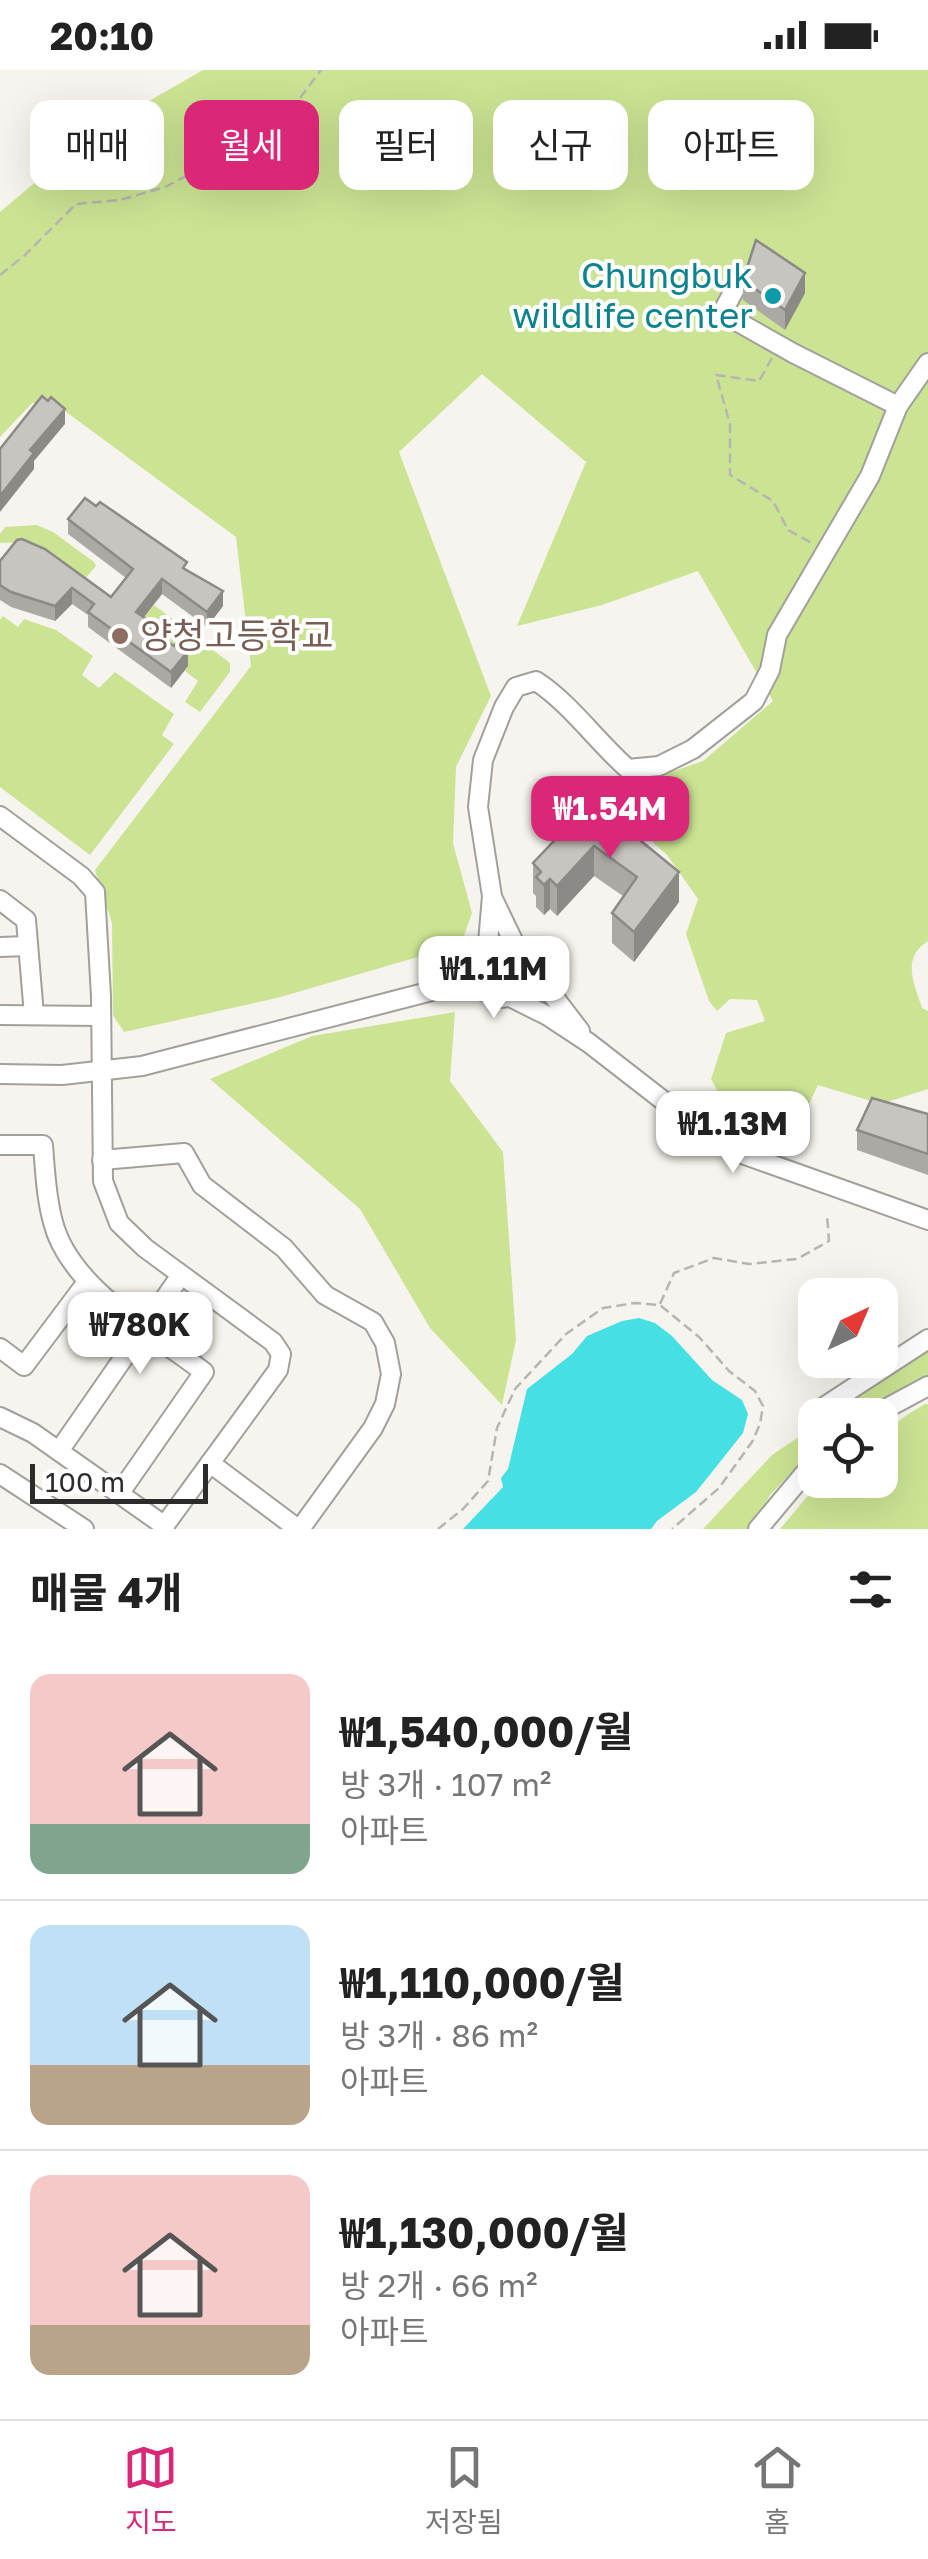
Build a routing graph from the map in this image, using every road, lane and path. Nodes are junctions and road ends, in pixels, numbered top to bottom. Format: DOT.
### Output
graph roads {
  1 [pos="321,70"];
  2 [pos="0,275"];
  3 [pos="736,285"];
  4 [pos="780,346"];
  5 [pos="928,363"];
  6 [pos="898,406"];
  7 [pos="826,552"];
  8 [pos="0,816"];
  9 [pos="492,896"];
  10 [pos="0,900"];
  11 [pos="28,946"];
  12 [pos="0,947"];
  13 [pos="483,958"];
  14 [pos="523,960"];
  15 [pos="451,986"];
  16 [pos="486,991"];
  17 [pos="510,997"];
  18 [pos="0,1015"];
  19 [pos="34,1015"];
  20 [pos="100,1016"];
  21 [pos="590,1043"];
  22 [pos="100,1070"];
  23 [pos="0,1074"];
  24 [pos="0,1145"];
  25 [pos="102,1160"];
  26 [pos="828,1215"];
  27 [pos="928,1220"];
  28 [pos="181,1275"];
  29 [pos="86,1282"];
  30 [pos="660,1306"];
  31 [pos="146,1327"];
  32 [pos="928,1339"];
  33 [pos="0,1348"];
  34 [pos="928,1386"];
  35 [pos="928,1396"];
  36 [pos="838,1398"];
  37 [pos="898,1402"];
  38 [pos="898,1412"];
  39 [pos="0,1417"];
  40 [pos="59,1451"];
  41 [pos="210,1462"];
  42 [pos="0,1474"];
  43 [pos="798,1481"];
  44 [pos="798,1493"];
  45 [pos="120,1494"];
  46 [pos="163,1527"];
  47 [pos="84,1529"];
  48 [pos="299,1529"];
  49 [pos="438,1529"];
  50 [pos="672,1529"];
  51 [pos="758,1529"];
  52 [pos="768,1529"];
  1 -- 2 [label="path"];
  3 -- 4 [label="street"];
  4 -- 6 [label="street"];
  4 -- 7 [label="path"];
  5 -- 6 [label="street"];
  6 -- 7 [label="street"];
  7 -- 9 [label="street"];
  8 -- 20 [label="street"];
  9 -- 13 [label="street"];
  9 -- 14 [label="street"];
  10 -- 11 [label="street"];
  11 -- 12 [label="street"];
  11 -- 19 [label="street"];
  13 -- 14 [label="street"];
  13 -- 15 [label="street"];
  13 -- 16 [label="street"];
  14 -- 17 [label="street"];
  14 -- 21 [label="street"];
  15 -- 16 [label="street"];
  15 -- 22 [label="street"];
  16 -- 17 [label="street"];
  17 -- 21 [label="street"];
  18 -- 19 [label="street"];
  19 -- 20 [label="street"];
  20 -- 22 [label="street"];
  21 -- 27 [label="street"];
  22 -- 23 [label="street"];
  22 -- 25 [label="street"];
  24 -- 29 [label="street"];
  25 -- 28 [label="street"];
  25 -- 48 [label="street"];
  26 -- 30 [label="path"];
  28 -- 31 [label="street"];
  28 -- 41 [label="street"];
  29 -- 31 [label="street"];
  29 -- 33 [label="street"];
  30 -- 49 [label="path"];
  30 -- 50 [label="path"];
  31 -- 40 [label="street"];
  31 -- 45 [label="street"];
  32 -- 36 [label="street"];
  34 -- 37 [label="street"];
  35 -- 38 [label="street"];
  39 -- 40 [label="street"];
  40 -- 45 [label="street"];
  41 -- 46 [label="street"];
  41 -- 48 [label="street"];
  42 -- 47 [label="street"];
  43 -- 51 [label="street"];
  44 -- 52 [label="street"];
  45 -- 46 [label="street"];
}
